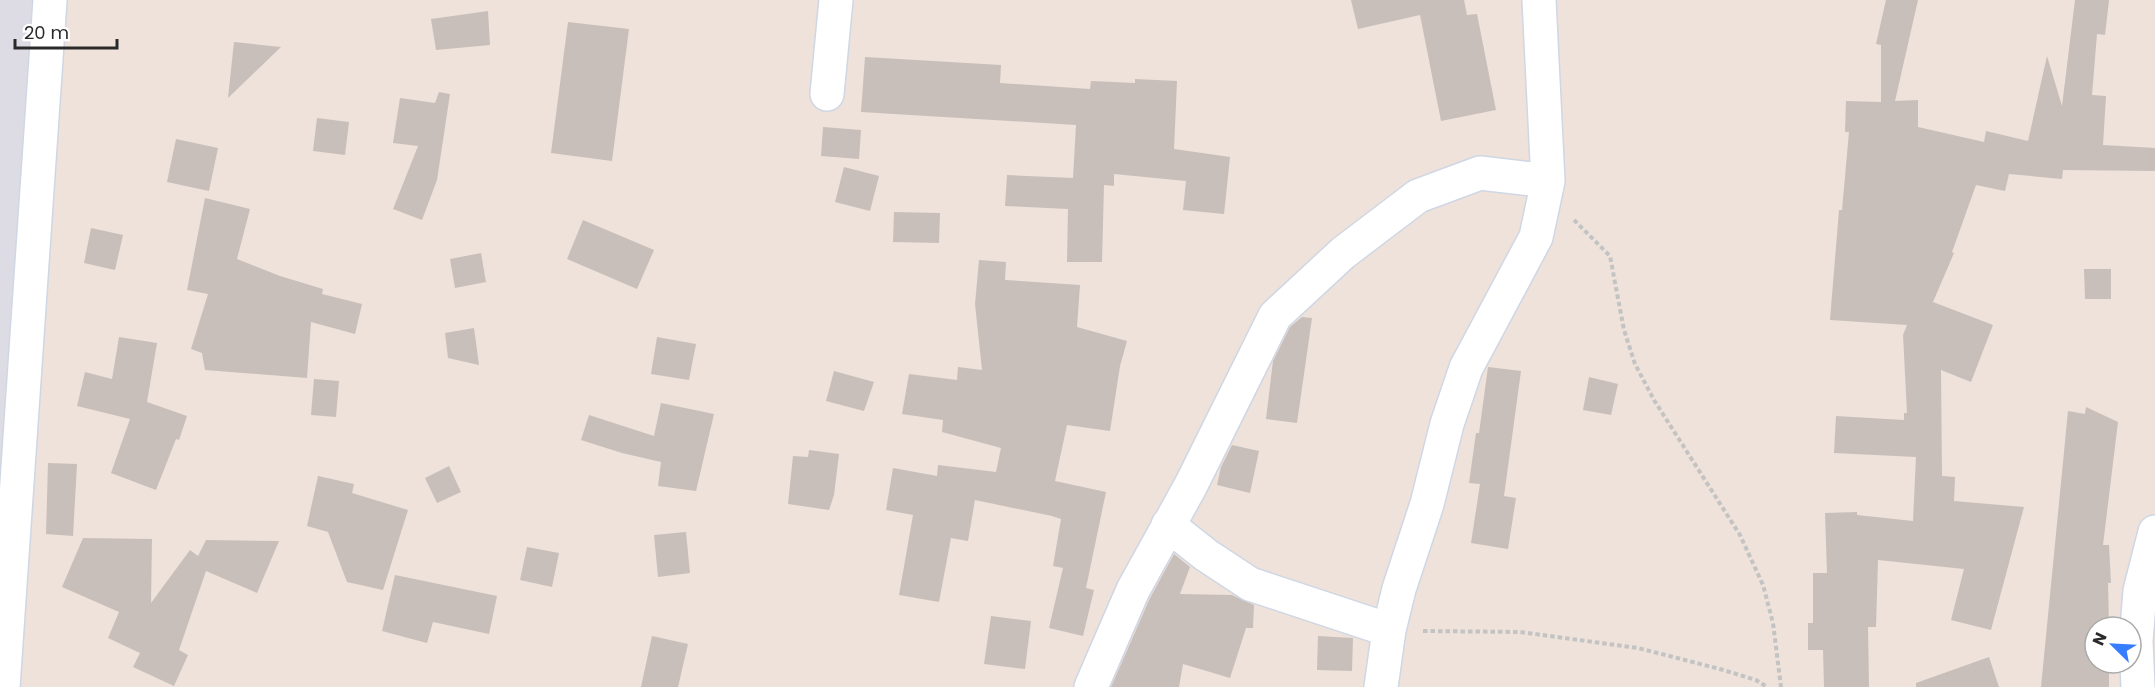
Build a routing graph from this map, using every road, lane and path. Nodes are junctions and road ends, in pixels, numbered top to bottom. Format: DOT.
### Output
graph roads {
  1 [pos="50,0"];
  2 [pos="836,0"];
  3 [pos="1539,0"];
  4 [pos="827,94"];
  5 [pos="1548,181"];
  6 [pos="1168,525"];
  7 [pos="2155,531"];
  8 [pos="1389,630"];
  9 [pos="3,687"];
  10 [pos="1090,687"];
  11 [pos="1381,687"];
  12 [pos="1767,687"];
  13 [pos="1781,687"];
  14 [pos="2138,687"];
  1 -- 9 [label="street"];
  2 -- 4 [label="street"];
  3 -- 5 [label="street"];
  5 -- 6 [label="street"];
  5 -- 8 [label="street"];
  5 -- 13 [label="path"];
  6 -- 8 [label="street"];
  6 -- 10 [label="street"];
  7 -- 14 [label="street"];
  8 -- 11 [label="street"];
  8 -- 12 [label="path"];
}
